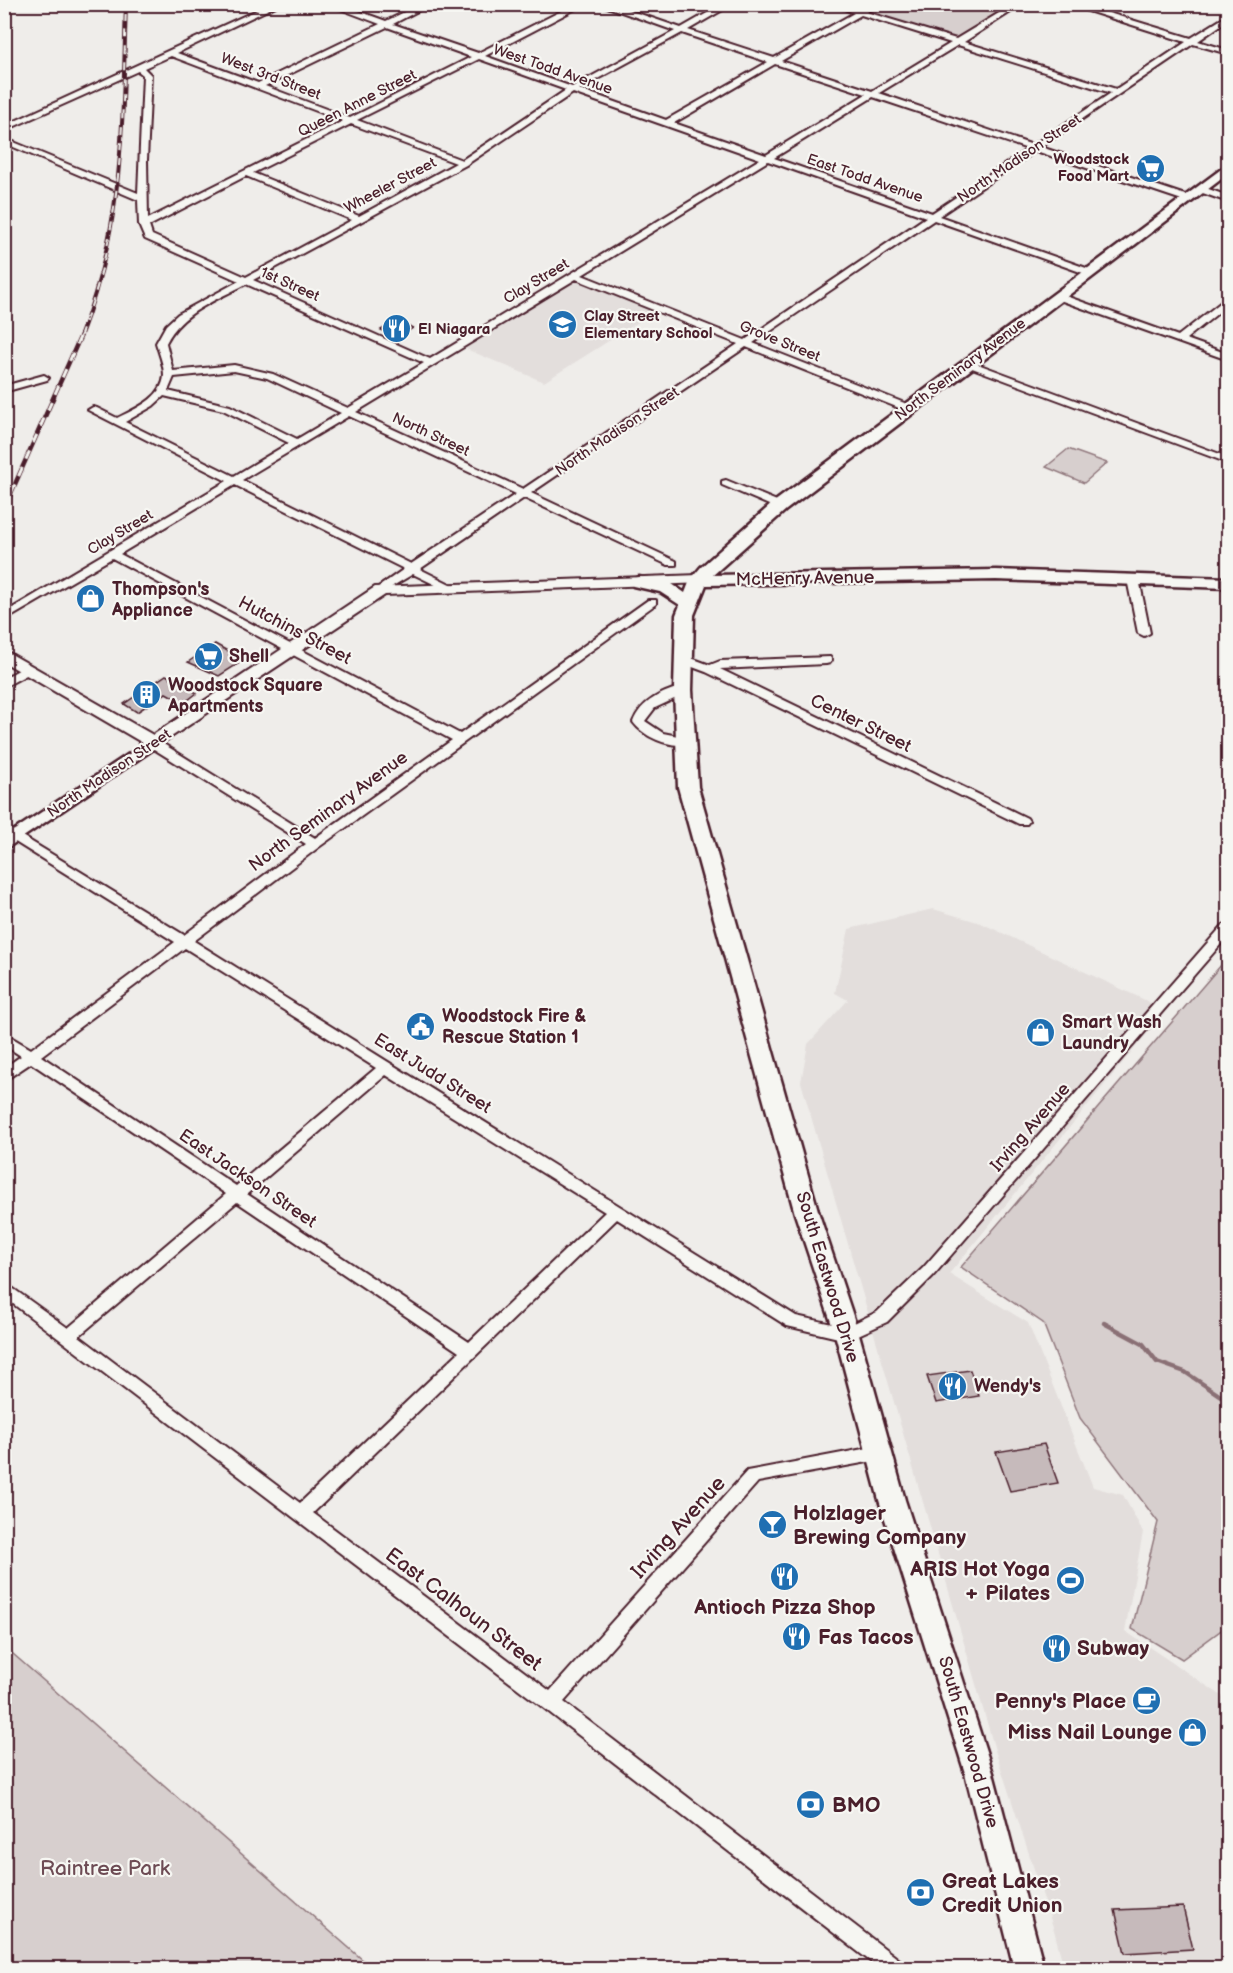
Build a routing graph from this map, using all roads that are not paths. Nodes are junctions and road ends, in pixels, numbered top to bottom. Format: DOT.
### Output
graph roads {
  1 [pos="278,4"];
  2 [pos="330,4"];
  3 [pos="428,4"];
  4 [pos="582,4"];
  5 [pos="602,4"];
  6 [pos="730,4"];
  7 [pos="834,4"];
  8 [pos="874,4"];
  9 [pos="1020,4"];
  10 [pos="1069,4"];
  11 [pos="860,13"];
  12 [pos="1228,17"];
  13 [pos="386,24"];
  14 [pos="681,31"];
  15 [pos="1192,41"];
  16 [pos="956,43"];
  17 [pos="1228,52"];
  18 [pos="171,53"];
  19 [pos="478,57"];
  20 [pos="774,62"];
  21 [pos="140,68"];
  22 [pos="258,86"];
  23 [pos="572,90"];
  24 [pos="1117,92"];
  25 [pos="873,94"];
  26 [pos="351,121"];
  27 [pos="666,123"];
  28 [pos="4,129"];
  29 [pos="4,140"];
  30 [pos="1034,147"];
  31 [pos="768,158"];
  32 [pos="463,163"];
  33 [pos="1228,168"];
  34 [pos="246,173"];
  35 [pos="1200,189"];
  36 [pos="143,199"];
  37 [pos="1188,199"];
  38 [pos="1228,199"];
  39 [pos="933,217"];
  40 [pos="358,219"];
  41 [pos="143,225"];
  42 [pos="1089,272"];
  43 [pos="574,275"];
  44 [pos="244,280"];
  45 [pos="1057,296"];
  46 [pos="1228,301"];
  47 [pos="1179,340"];
  48 [pos="746,343"];
  49 [pos="1228,357"];
  50 [pos="431,363"];
  51 [pos="967,363"];
  52 [pos="169,374"];
  53 [pos="44,378"];
  54 [pos="4,389"];
  55 [pos="162,393"];
  56 [pos="908,408"];
  57 [pos="93,410"];
  58 [pos="348,412"];
  59 [pos="118,422"];
  60 [pos="297,443"];
  61 [pos="1228,460"];
  62 [pos="234,481"];
  63 [pos="726,483"];
  64 [pos="524,494"];
  65 [pos="780,506"];
  66 [pos="112,554"];
  67 [pos="720,557"];
  68 [pos="672,563"];
  69 [pos="413,569"];
  70 [pos="764,578"];
  71 [pos="1133,579"];
  72 [pos="699,580"];
  73 [pos="639,582"];
  74 [pos="1228,583"];
  75 [pos="450,588"];
  76 [pos="381,590"];
  77 [pos="652,602"];
  78 [pos="689,603"];
  79 [pos="4,618"];
  80 [pos="1144,633"];
  81 [pos="293,650"];
  82 [pos="4,655"];
  83 [pos="683,659"];
  84 [pos="826,660"];
  85 [pos="28,669"];
  86 [pos="710,669"];
  87 [pos="4,683"];
  88 [pos="683,690"];
  89 [pos="460,738"];
  90 [pos="684,741"];
  91 [pos="153,743"];
  92 [pos="1023,821"];
  93 [pos="9,837"];
  94 [pos="315,844"];
  95 [pos="1228,928"];
  96 [pos="183,941"];
  97 [pos="4,1038"];
  98 [pos="30,1056"];
  99 [pos="386,1066"];
  100 [pos="4,1076"];
  101 [pos="237,1193"];
  102 [pos="616,1211"];
  103 [pos="4,1288"];
  104 [pos="847,1334"];
  105 [pos="69,1336"];
  106 [pos="470,1351"];
  107 [pos="879,1453"];
  108 [pos="302,1514"];
  109 [pos="551,1703"];
  110 [pos="894,1968"];
  111 [pos="1029,1968"];
  1 -- 18 [label="street"];
  2 -- 13 [label="street, West Todd Avenue"];
  3 -- 13 [label="street"];
  4 -- 19 [label="street, Queen Anne Street"];
  5 -- 14 [label="street"];
  6 -- 14 [label="street, Wheeler Street"];
  7 -- 11 [label="street"];
  8 -- 11 [label="street"];
  9 -- 16 [label="street, Clay Street"];
  10 -- 15 [label="street"];
  11 -- 16 [label="street"];
  11 -- 20 [label="street"];
  12 -- 15 [label="street, North Madison Street"];
  13 -- 19 [label="street, West Todd Avenue"];
  13 -- 22 [label="street"];
  14 -- 20 [label="street"];
  14 -- 23 [label="street, Wheeler Street"];
  15 -- 17 [label="street"];
  15 -- 24 [label="street, North Madison Street"];
  16 -- 24 [label="street"];
  16 -- 25 [label="street, Clay Street"];
  18 -- 21 [label="street"];
  18 -- 22 [label="street, West 3rd Street"];
  19 -- 23 [label="street, West Todd Avenue"];
  19 -- 26 [label="street, Queen Anne Street"];
  20 -- 25 [label="street"];
  20 -- 27 [label="street"];
  21 -- 28 [label="street"];
  21 -- 36 [label="street"];
  22 -- 26 [label="street, West 3rd Street"];
  23 -- 27 [label="street, West Todd Avenue"];
  23 -- 32 [label="street, Wheeler Street"];
  24 -- 30 [label="street, North Madison Street"];
  25 -- 30 [label="street"];
  25 -- 31 [label="street, Clay Street"];
  26 -- 32 [label="street, West 3rd Street"];
  26 -- 34 [label="street, Queen Anne Street"];
  27 -- 31 [label="street, West Todd Avenue"];
  29 -- 36 [label="street"];
  30 -- 37 [label="street"];
  30 -- 39 [label="street, North Madison Street"];
  31 -- 39 [label="street, East Todd Avenue"];
  31 -- 43 [label="street, Clay Street"];
  32 -- 40 [label="street, Wheeler Street"];
  33 -- 35 [label="main road, North Seminary Avenue"];
  34 -- 40 [label="street"];
  34 -- 41 [label="street, Queen Anne Street"];
  35 -- 37 [label="main road, North Seminary Avenue"];
  35 -- 38 [label="street"];
  36 -- 41 [label="street"];
  37 -- 42 [label="main road, North Seminary Avenue"];
  39 -- 42 [label="street, East Todd Avenue"];
  39 -- 48 [label="street, North Madison Street"];
  40 -- 44 [label="street, Wheeler Street"];
  41 -- 44 [label="street, 1st Street"];
  42 -- 45 [label="main road, North Seminary Avenue"];
  43 -- 48 [label="street, Grove Street"];
  43 -- 50 [label="street, Clay Street"];
  44 -- 50 [label="street, 1st Street"];
  44 -- 52 [label="street, Wheeler Street"];
  45 -- 47 [label="street"];
  45 -- 51 [label="main road, North Seminary Avenue"];
  46 -- 47 [label="street"];
  47 -- 49 [label="street"];
  48 -- 56 [label="street, Grove Street"];
  48 -- 64 [label="street, North Madison Street"];
  50 -- 58 [label="street, Clay Street"];
  51 -- 56 [label="main road, North Seminary Avenue"];
  51 -- 61 [label="street"];
  52 -- 55 [label="street"];
  52 -- 58 [label="street, North Street"];
  53 -- 54 [label="street"];
  55 -- 59 [label="street"];
  55 -- 60 [label="street"];
  56 -- 65 [label="main road, North Seminary Avenue"];
  57 -- 59 [label="street"];
  58 -- 60 [label="street, Clay Street"];
  58 -- 64 [label="street, North Street"];
  59 -- 62 [label="street"];
  60 -- 62 [label="street, Clay Street"];
  62 -- 66 [label="street, Clay Street"];
  62 -- 69 [label="street"];
  63 -- 65 [label="street"];
  64 -- 68 [label="street, North Street"];
  64 -- 69 [label="street, North Madison Street"];
  65 -- 67 [label="main road, North Seminary Avenue"];
  66 -- 79 [label="street, Clay Street"];
  66 -- 81 [label="street, Hutchins Street"];
  67 -- 70 [label="main road"];
  67 -- 72 [label="main road, North Seminary Avenue"];
  69 -- 75 [label="street"];
  69 -- 76 [label="street, North Madison Street"];
  70 -- 71 [label="main road, McHenry Avenue"];
  70 -- 72 [label="main road, McHenry Avenue"];
  71 -- 74 [label="main road, McHenry Avenue"];
  71 -- 80 [label="street"];
  72 -- 73 [label="main road, McHenry Avenue"];
  72 -- 78 [label="main road, South Eastwood Drive"];
  73 -- 75 [label="main road, McHenry Avenue"];
  73 -- 78 [label="main road"];
  75 -- 76 [label="main road, McHenry Avenue"];
  76 -- 81 [label="main road, North Madison Street"];
  77 -- 89 [label="street, North Seminary Avenue"];
  78 -- 83 [label="main road, South Eastwood Drive"];
  81 -- 89 [label="street, Hutchins Street"];
  81 -- 91 [label="main road, North Madison Street"];
  82 -- 85 [label="main road"];
  83 -- 86 [label="street, Center Street"];
  83 -- 88 [label="main road, South Eastwood Drive"];
  84 -- 86 [label="street"];
  85 -- 87 [label="street"];
  85 -- 91 [label="main road"];
  86 -- 92 [label="street, Center Street"];
  88 -- 90 [label="main road, South Eastwood Drive"];
  88 -- 90 [label="street"];
  89 -- 94 [label="street, North Seminary Avenue"];
  90 -- 104 [label="main road, South Eastwood Drive"];
  91 -- 93 [label="street, North Madison Street"];
  91 -- 94 [label="street"];
  93 -- 96 [label="street, East Judd Street"];
  94 -- 96 [label="street, North Seminary Avenue"];
  95 -- 104 [label="street, Irving Avenue"];
  96 -- 98 [label="street, North Seminary Avenue"];
  96 -- 99 [label="street, East Judd Street"];
  97 -- 98 [label="street, East Jackson Street"];
  98 -- 100 [label="street, North Seminary Avenue"];
  98 -- 101 [label="street, East Jackson Street"];
  99 -- 101 [label="street"];
  99 -- 102 [label="street, East Judd Street"];
  101 -- 105 [label="street"];
  101 -- 106 [label="street, East Jackson Street"];
  102 -- 104 [label="street, East Judd Street"];
  102 -- 106 [label="street"];
  103 -- 105 [label="street, East Calhoun Street"];
  104 -- 107 [label="main road, South Eastwood Drive"];
  105 -- 108 [label="street, East Calhoun Street"];
  106 -- 108 [label="street"];
  107 -- 109 [label="street, Irving Avenue"];
  107 -- 111 [label="main road, South Eastwood Drive"];
  108 -- 109 [label="street, East Calhoun Street"];
  109 -- 110 [label="street, East Calhoun Street"];
}
